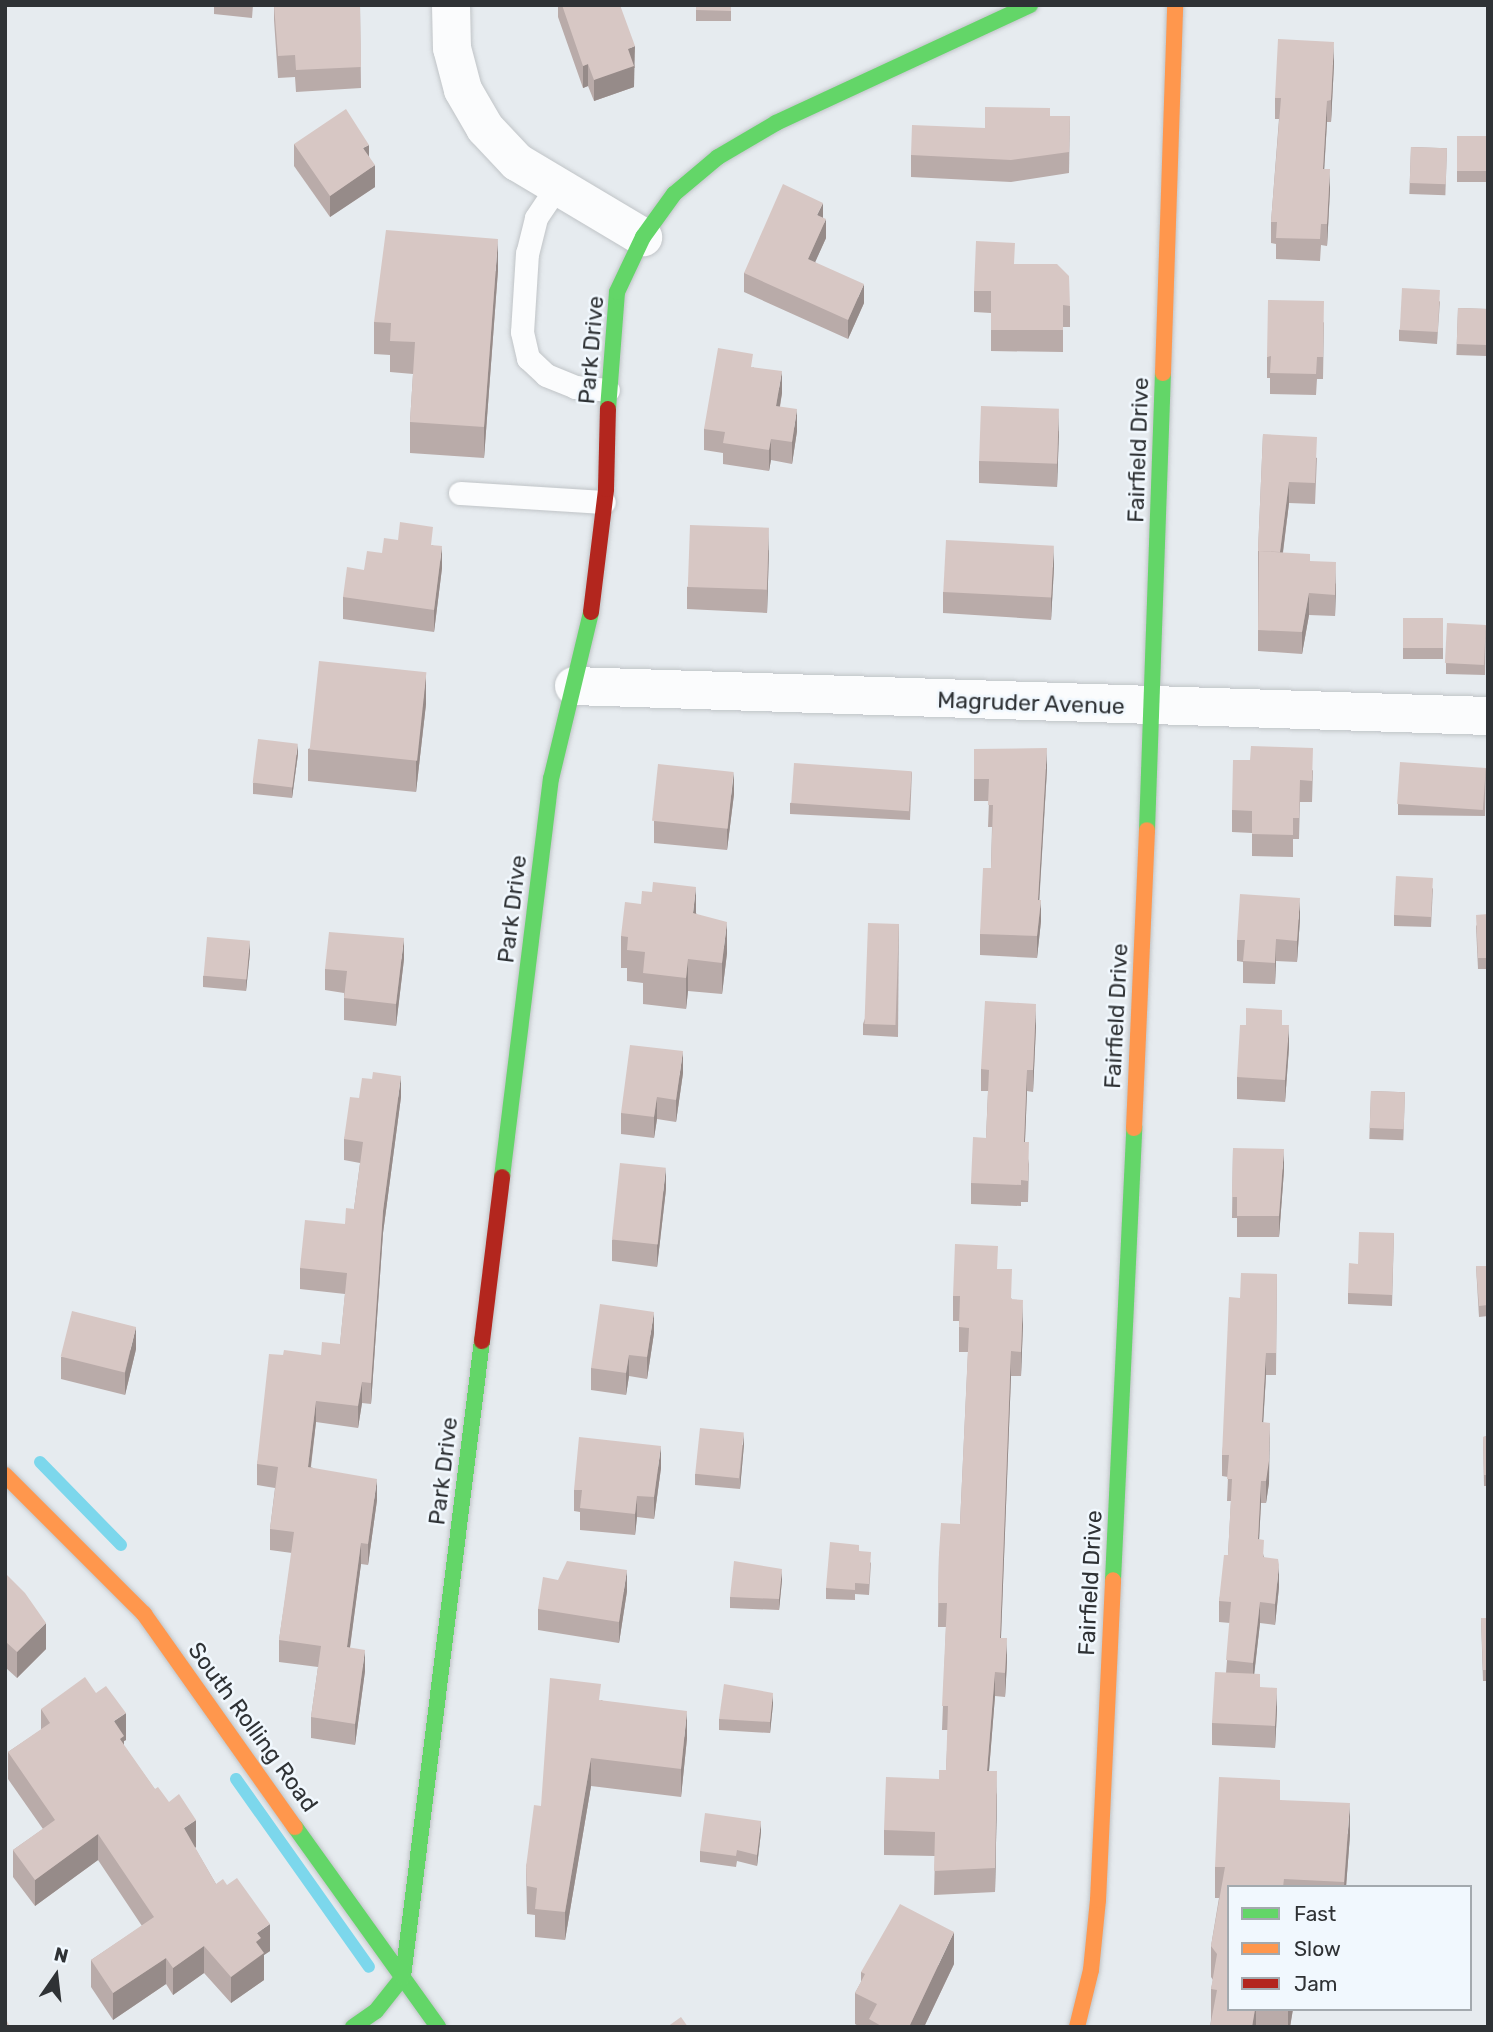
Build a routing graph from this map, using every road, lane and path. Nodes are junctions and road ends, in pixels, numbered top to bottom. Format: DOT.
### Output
graph roads {
  1 [pos="452,5"];
  2 [pos="1030,5"];
  3 [pos="1175,5"];
  4 [pos="556,188"];
  5 [pos="643,237"];
  6 [pos="608,390"];
  7 [pos="460,493"];
  8 [pos="604,502"];
  9 [pos="574,686"];
  10 [pos="1153,707"];
  11 [pos="1488,716"];
  12 [pos="5,1475"];
  13 [pos="403,1977"];
  14 [pos="353,2027"];
  15 [pos="438,2027"];
  16 [pos="1076,2027"];
  1 -- 4 [label="street"];
  2 -- 5 [label="street, Park Drive"];
  3 -- 10 [label="street, Fairfield Drive"];
  4 -- 5 [label="street"];
  4 -- 6 [label="lane"];
  5 -- 6 [label="street, Park Drive"];
  6 -- 8 [label="street, Park Drive"];
  7 -- 8 [label="lane"];
  8 -- 9 [label="street, Park Drive"];
  9 -- 10 [label="street, Magruder Avenue"];
  9 -- 13 [label="street, Park Drive"];
  10 -- 11 [label="street, Magruder Avenue"];
  10 -- 16 [label="street, Fairfield Drive"];
  12 -- 13 [label="street, South Rolling Road"];
  13 -- 14 [label="street"];
  13 -- 15 [label="street, South Rolling Road"];
}
